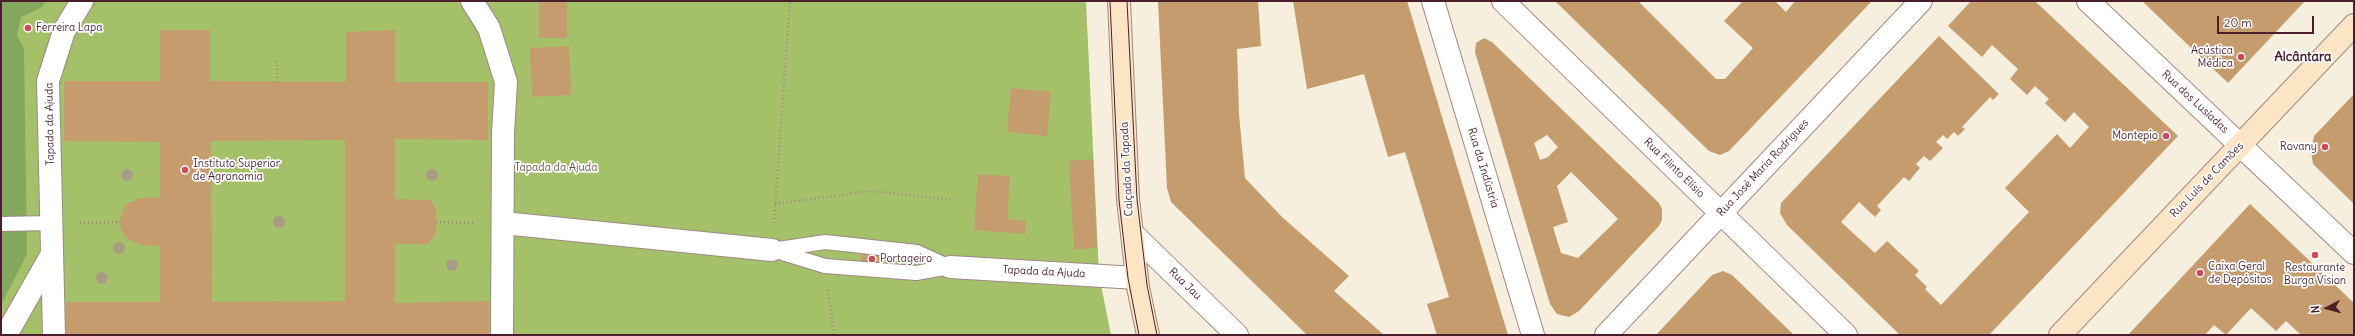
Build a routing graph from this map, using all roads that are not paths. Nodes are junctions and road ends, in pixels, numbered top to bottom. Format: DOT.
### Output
graph roads {
  1 [pos="82,1"];
  2 [pos="472,1"];
  3 [pos="1119,1"];
  4 [pos="1433,1"];
  5 [pos="1502,1"];
  6 [pos="1921,1"];
  7 [pos="2088,1"];
  8 [pos="2354,25"];
  9 [pos="2240,145"];
  10 [pos="1721,213"];
  11 [pos="52,223"];
  12 [pos="502,223"];
  13 [pos="1,224"];
  14 [pos="1132,233"];
  15 [pos="772,250"];
  16 [pos="2354,253"];
  17 [pos="52,254"];
  18 [pos="950,266"];
  19 [pos="1137,278"];
  20 [pos="6,335"];
  21 [pos="54,335"];
  22 [pos="502,335"];
  23 [pos="1148,335"];
  24 [pos="1237,335"];
  25 [pos="1533,335"];
  26 [pos="1606,335"];
  27 [pos="1846,335"];
  28 [pos="2060,335"];
  1 -- 11 [label="street, Tapada da Ajuda"];
  2 -- 12 [label="street"];
  3 -- 14 [label="street, Calçada da Tapada"];
  4 -- 25 [label="street, Rua da Indústria"];
  5 -- 10 [label="street, Rua Filinto Elísio"];
  6 -- 10 [label="street, Rua José Maria Rodrigues"];
  7 -- 9 [label="street, Rua dos Lusíadas"];
  8 -- 9 [label="street, Rua Luís de Camões"];
  9 -- 16 [label="street, Rua dos Lusíadas"];
  9 -- 28 [label="street, Rua Luís de Camões"];
  10 -- 26 [label="street, Rua José Maria Rodrigues"];
  10 -- 27 [label="street, Rua Filinto Elísio"];
  11 -- 13 [label="lane"];
  11 -- 17 [label="street, Tapada da Ajuda"];
  12 -- 15 [label="street"];
  12 -- 22 [label="street"];
  14 -- 19 [label="street, Calçada da Tapada"];
  14 -- 24 [label="street, Rua Jau"];
  15 -- 18 [label="lane"];
  15 -- 18 [label="lane"];
  17 -- 20 [label="street, Tapada da Ajuda"];
  17 -- 21 [label="street, Tapada da Ajuda"];
  18 -- 19 [label="street, Tapada da Ajuda"];
  19 -- 23 [label="street, Calçada da Tapada"];
}
